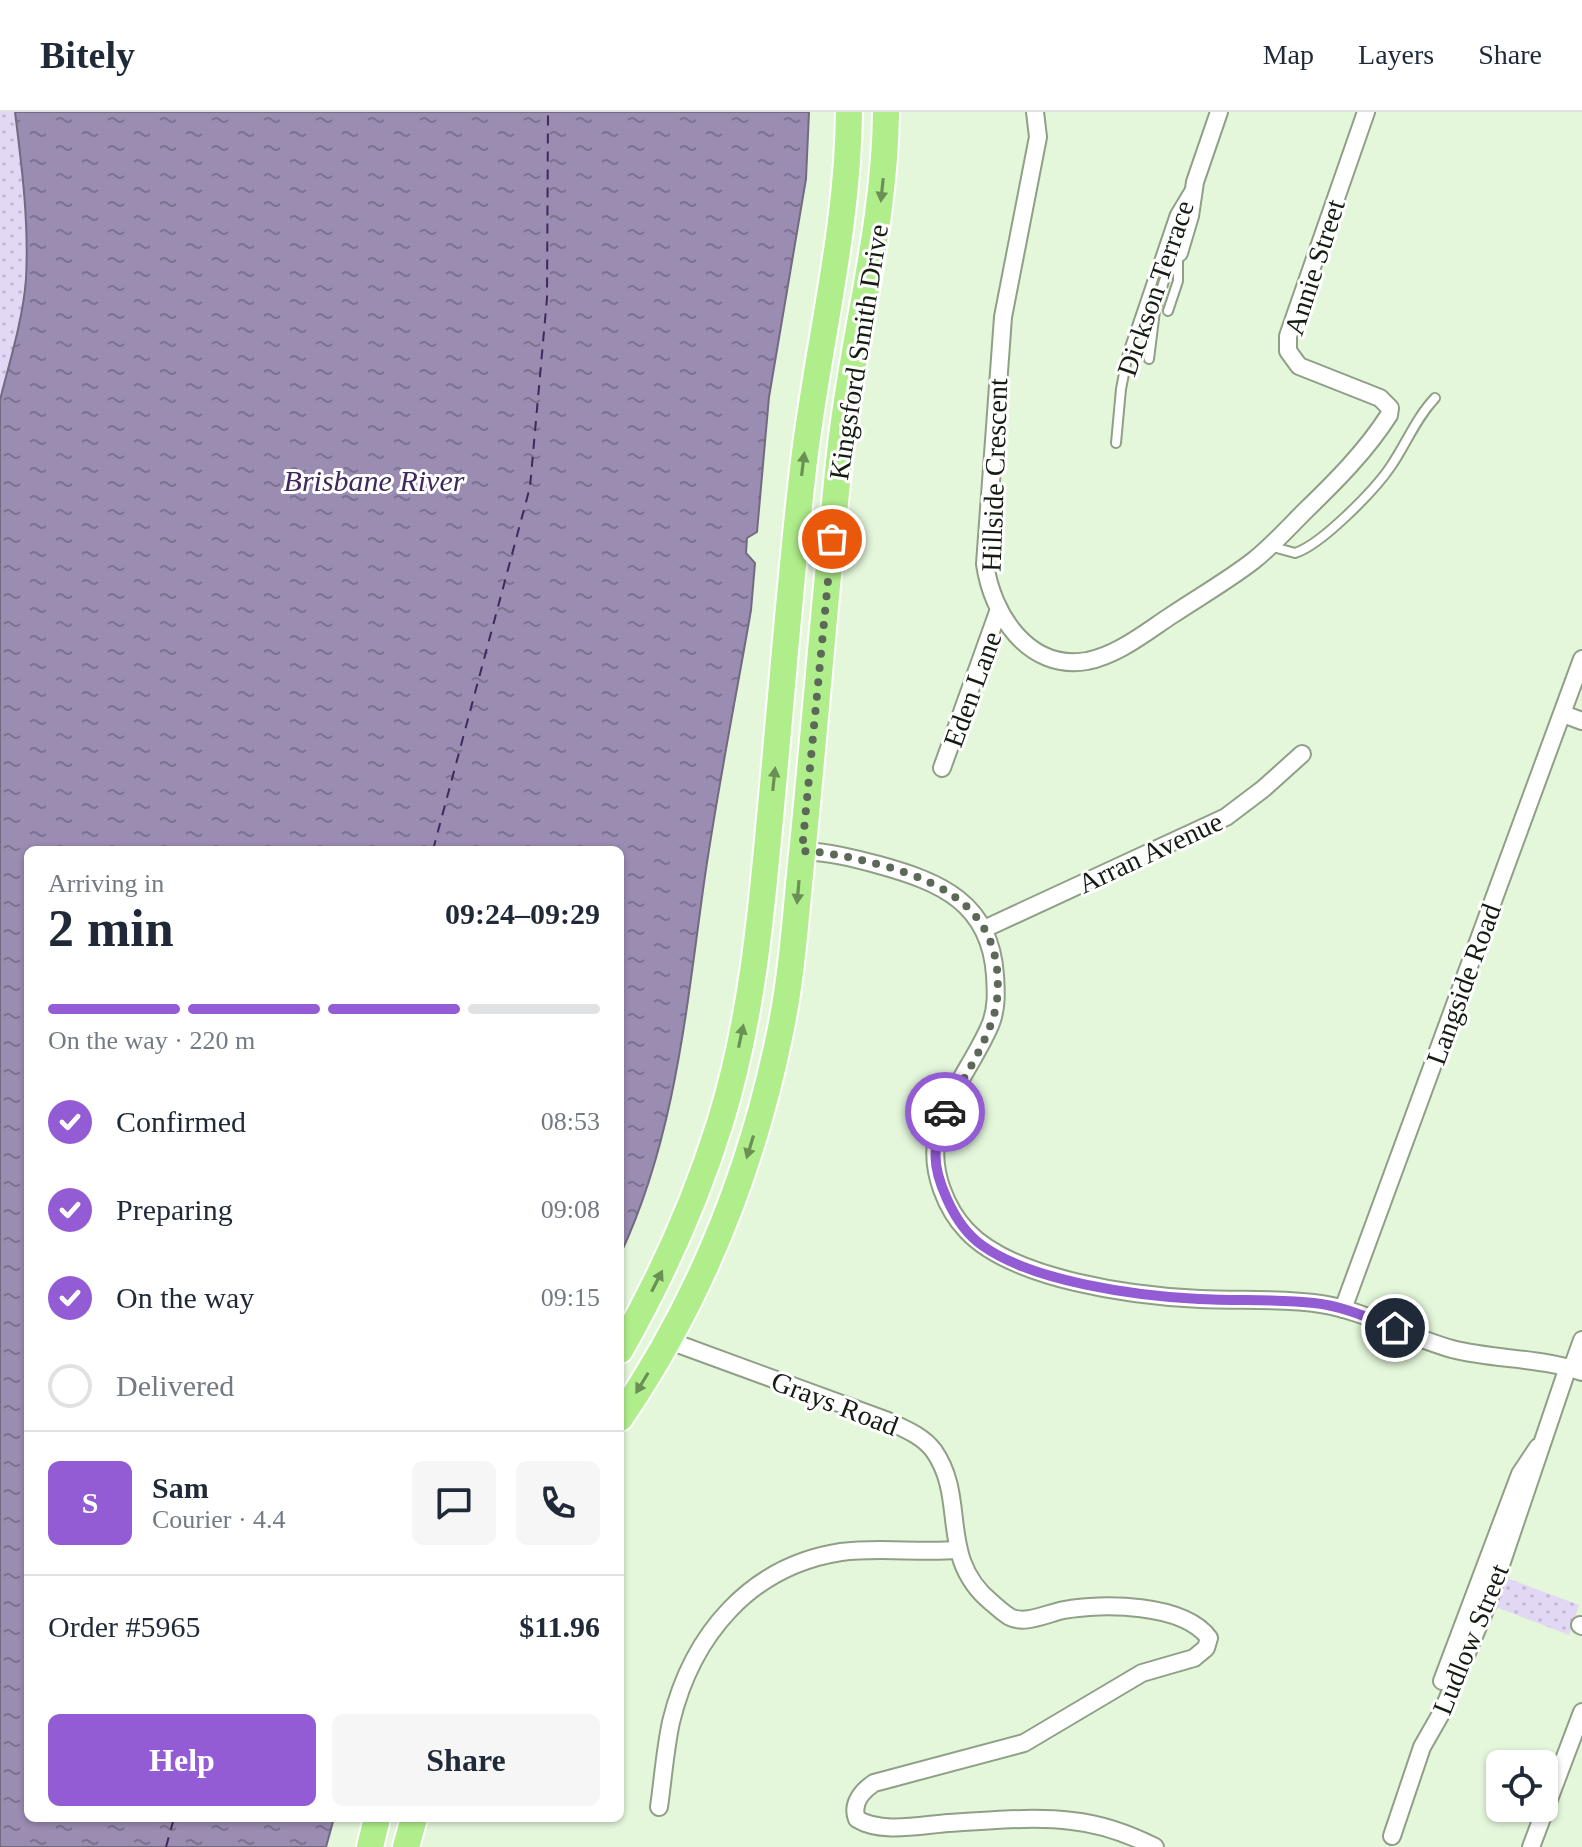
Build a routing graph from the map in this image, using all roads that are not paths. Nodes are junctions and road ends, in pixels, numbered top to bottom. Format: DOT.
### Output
graph roads {
  1 [pos="849,112"];
  2 [pos="886,112"];
  3 [pos="1035,112"];
  4 [pos="1219,112"];
  5 [pos="1366,112"];
  6 [pos="1195,182"];
  7 [pos="1179,253"];
  8 [pos="1168,311"];
  9 [pos="1149,359"];
  10 [pos="1435,398"];
  11 [pos="1390,410"];
  12 [pos="1116,443"];
  13 [pos="1270,546"];
  14 [pos="999,609"];
  15 [pos="1582,659"];
  16 [pos="1563,714"];
  17 [pos="1582,721"];
  18 [pos="1302,754"];
  19 [pos="942,768"];
  20 [pos="802,851"];
  21 [pos="984,929"];
  22 [pos="1343,1309"];
  23 [pos="667,1340"];
  24 [pos="1582,1340"];
  25 [pos="624,1342"];
  26 [pos="1574,1369"];
  27 [pos="624,1411"];
  28 [pos="1543,1440"];
  29 [pos="957,1550"];
  30 [pos="1442,1681"];
  31 [pos="1582,1712"];
  32 [pos="659,1807"];
  33 [pos="376,1822"];
  34 [pos="413,1822"];
  35 [pos="1392,1836"];
  36 [pos="370,1847"];
  37 [pos="406,1847"];
  38 [pos="1155,1847"];
  39 [pos="1531,1847"];
  25 -- 1 [label="highway, Kingsford Smith Drive, one-way"];
  2 -- 20 [label="highway, Kingsford Smith Drive, one-way"];
  3 -- 14 [label="street, Hillside Crescent"];
  4 -- 6 [label="street, Dickson Terrace"];
  5 -- 11 [label="street, Annie Street"];
  6 -- 7 [label="street, Dickson Terrace"];
  6 -- 12 [label="lane, Dickson Terrace"];
  7 -- 8 [label="lane, Dickson Terrace"];
  7 -- 9 [label="lane, Dickson Terrace"];
  10 -- 13 [label="lane"];
  11 -- 13 [label="street, Hillside Crescent"];
  13 -- 14 [label="street, Hillside Crescent"];
  14 -- 19 [label="street, Eden Lane"];
  15 -- 16 [label="street, Langside Road"];
  16 -- 17 [label="street"];
  16 -- 22 [label="street, Langside Road"];
  18 -- 21 [label="street, Arran Avenue"];
  20 -- 21 [label="street"];
  20 -- 23 [label="highway, Kingsford Smith Drive, one-way"];
  21 -- 22 [label="street"];
  22 -- 26 [label="street"];
  23 -- 27 [label="highway, Kingsford Smith Drive, one-way"];
  23 -- 29 [label="street, Grays Road"];
  24 -- 26 [label="street, Ludlow Street"];
  26 -- 28 [label="street, Ludlow Street"];
  28 -- 30 [label="street, Ludlow Street"];
  28 -- 35 [label="street, Ludlow Street"];
  29 -- 32 [label="street"];
  29 -- 38 [label="street, Grays Road"];
  31 -- 39 [label="street"];
  33 -- 36 [label="highway"];
  34 -- 37 [label="highway"];
}
